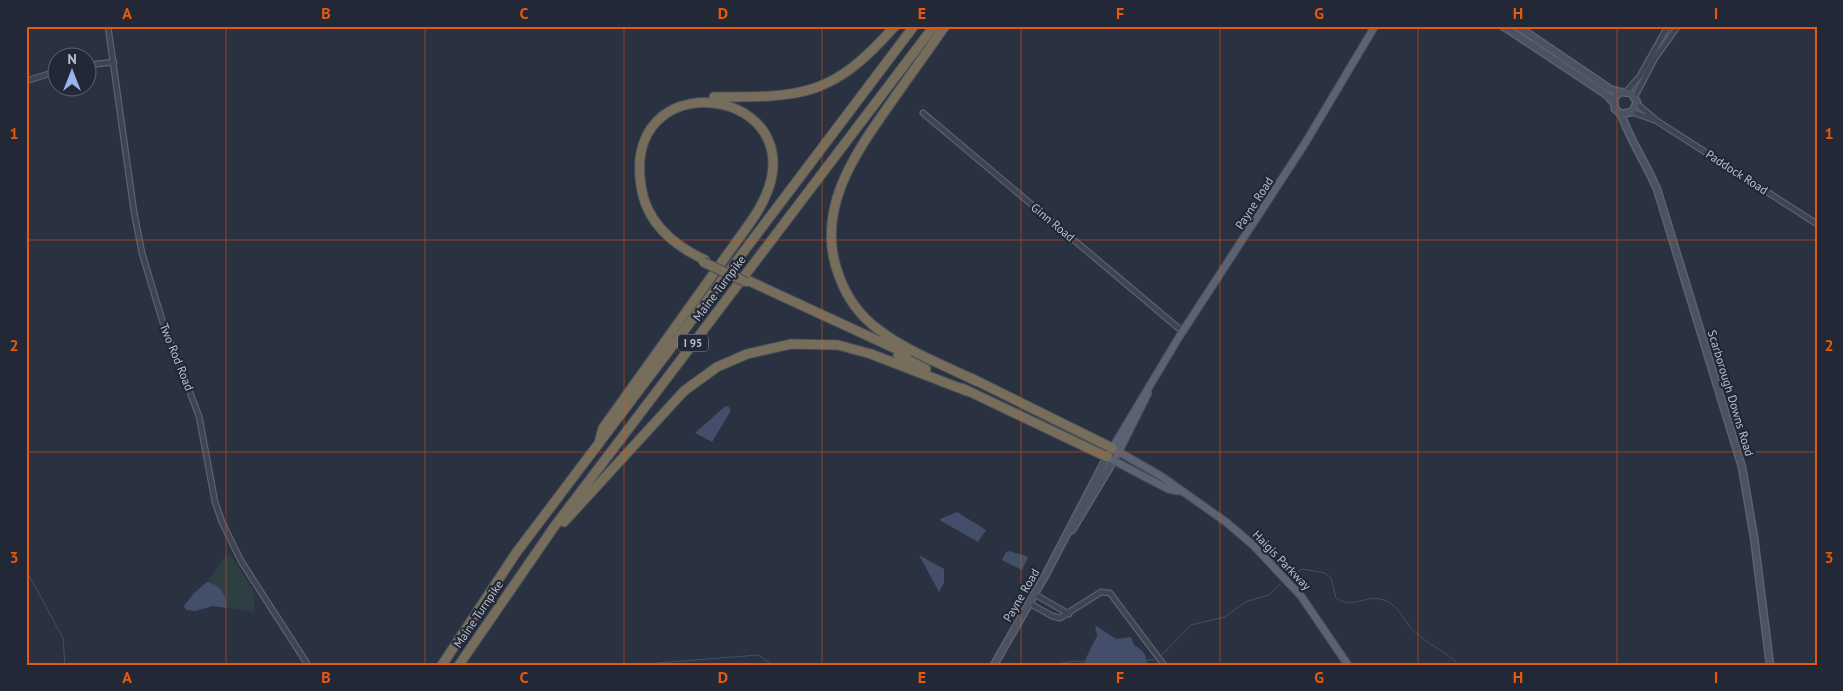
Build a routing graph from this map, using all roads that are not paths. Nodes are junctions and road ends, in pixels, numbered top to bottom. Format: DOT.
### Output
graph roads {
  1 [pos="108,26"];
  2 [pos="894,26"];
  3 [pos="914,26"];
  4 [pos="934,26"];
  5 [pos="945,26"];
  6 [pos="1375,26"];
  7 [pos="1503,26"];
  8 [pos="1518,26"];
  9 [pos="1668,26"];
  10 [pos="1678,26"];
  11 [pos="114,62"];
  12 [pos="98,64"];
  13 [pos="48,74"];
  14 [pos="26,81"];
  15 [pos="1627,91"];
  16 [pos="1620,92"];
  17 [pos="1635,96"];
  18 [pos="1613,102"];
  19 [pos="1637,104"];
  20 [pos="923,113"];
  21 [pos="1630,113"];
  22 [pos="1621,114"];
  23 [pos="1657,121"];
  24 [pos="1632,137"];
  25 [pos="1817,224"];
  26 [pos="704,261"];
  27 [pos="747,281"];
  28 [pos="1182,332"];
  29 [pos="976,381"];
  30 [pos="967,391"];
  31 [pos="599,444"];
  32 [pos="1113,454"];
  33 [pos="531,558"];
  34 [pos="1034,594"];
  35 [pos="1029,602"];
  36 [pos="1070,614"];
  37 [pos="308,665"];
  38 [pos="442,665"];
  39 [pos="459,665"];
  40 [pos="994,665"];
  41 [pos="1164,665"];
  42 [pos="1348,665"];
  43 [pos="1770,665"];
  1 -- 11 [label="street, Two Rod Road"];
  2 -- 26 [label="highway"];
  3 -- 31 [label="highway, Maine Turnpike / I 95"];
  4 -- 33 [label="highway, Maine Turnpike / I 95"];
  5 -- 29 [label="highway"];
  6 -- 28 [label="main road, Payne Road"];
  7 -- 18 [label="street"];
  8 -- 16 [label="street"];
  9 -- 15 [label="street"];
  10 -- 17 [label="street"];
  11 -- 12 [label="street"];
  11 -- 37 [label="street, Two Rod Road"];
  13 -- 14 [label="street"];
  15 -- 16 [label="street"];
  15 -- 17 [label="street"];
  16 -- 18 [label="street"];
  17 -- 19 [label="street"];
  18 -- 22 [label="street"];
  19 -- 21 [label="street"];
  19 -- 23 [label="street, Paddock Road"];
  20 -- 28 [label="street, Ginn Road"];
  21 -- 22 [label="street"];
  21 -- 23 [label="street, Paddock Road"];
  21 -- 24 [label="street, Scarborough Downs Road"];
  22 -- 24 [label="street, Scarborough Downs Road"];
  23 -- 25 [label="street, Paddock Road"];
  24 -- 43 [label="street, Scarborough Downs Road"];
  26 -- 27 [label="highway, bridge"];
  26 -- 31 [label="highway"];
  27 -- 29 [label="highway"];
  27 -- 30 [label="highway"];
  28 -- 32 [label="main road, Payne Road"];
  29 -- 32 [label="highway"];
  30 -- 32 [label="highway"];
  30 -- 33 [label="highway"];
  31 -- 38 [label="highway, Maine Turnpike / I 95"];
  32 -- 34 [label="street, Payne Road"];
  32 -- 42 [label="main road, Haigis Parkway"];
  33 -- 39 [label="highway, Maine Turnpike / I 95"];
  34 -- 35 [label="street, Payne Road"];
  34 -- 36 [label="street"];
  35 -- 36 [label="street"];
  35 -- 40 [label="street, Payne Road"];
  36 -- 41 [label="street"];
}
